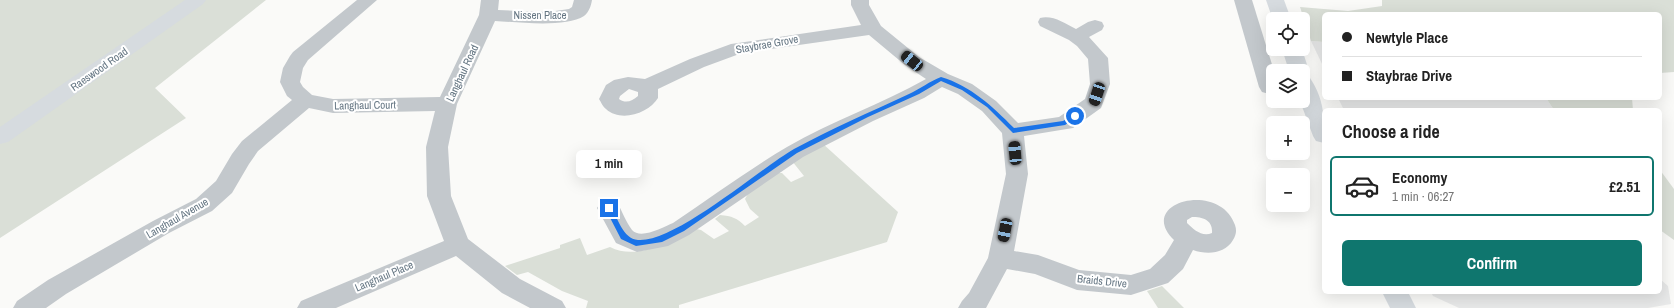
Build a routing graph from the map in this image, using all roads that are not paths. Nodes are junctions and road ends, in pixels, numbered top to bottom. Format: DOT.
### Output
graph roads {
  1 [pos="197,0"];
  2 [pos="368,0"];
  3 [pos="583,0"];
  4 [pos="860,0"];
  5 [pos="1243,0"];
  6 [pos="1275,0"];
  7 [pos="489,8"];
  8 [pos="1279,12"];
  9 [pos="1047,22"];
  10 [pos="1096,26"];
  11 [pos="872,30"];
  12 [pos="1076,36"];
  13 [pos="1266,78"];
  14 [pos="941,79"];
  15 [pos="645,86"];
  16 [pos="305,100"];
  17 [pos="1310,101"];
  18 [pos="447,104"];
  19 [pos="1013,131"];
  20 [pos="1322,131"];
  21 [pos="0,137"];
  22 [pos="609,208"];
  23 [pos="1187,238"];
  24 [pos="458,244"];
  25 [pos="1000,258"];
  26 [pos="1395,294"];
  27 [pos="26,308"];
  28 [pos="310,308"];
  29 [pos="553,308"];
  30 [pos="971,308"];
  31 [pos="1403,308"];
  1 -- 21 [label="street, Raeswood Road"];
  2 -- 16 [label="street"];
  3 -- 7 [label="street, Nissen Place"];
  4 -- 11 [label="street"];
  5 -- 13 [label="street"];
  6 -- 8 [label="street"];
  7 -- 18 [label="street, Langhaul Road"];
  9 -- 12 [label="street"];
  10 -- 12 [label="street"];
  11 -- 14 [label="street"];
  11 -- 15 [label="street, Staybrae Grove"];
  12 -- 19 [label="street"];
  14 -- 19 [label="street"];
  14 -- 22 [label="street"];
  16 -- 18 [label="street, Langhaul Court"];
  16 -- 27 [label="street, Langhaul Avenue"];
  17 -- 20 [label="street"];
  18 -- 24 [label="street, Langhaul Road"];
  19 -- 25 [label="street"];
  23 -- 25 [label="street, Braids Drive"];
  24 -- 28 [label="street, Langhaul Place"];
  24 -- 29 [label="street"];
  25 -- 30 [label="street"];
  26 -- 31 [label="street"];
}
